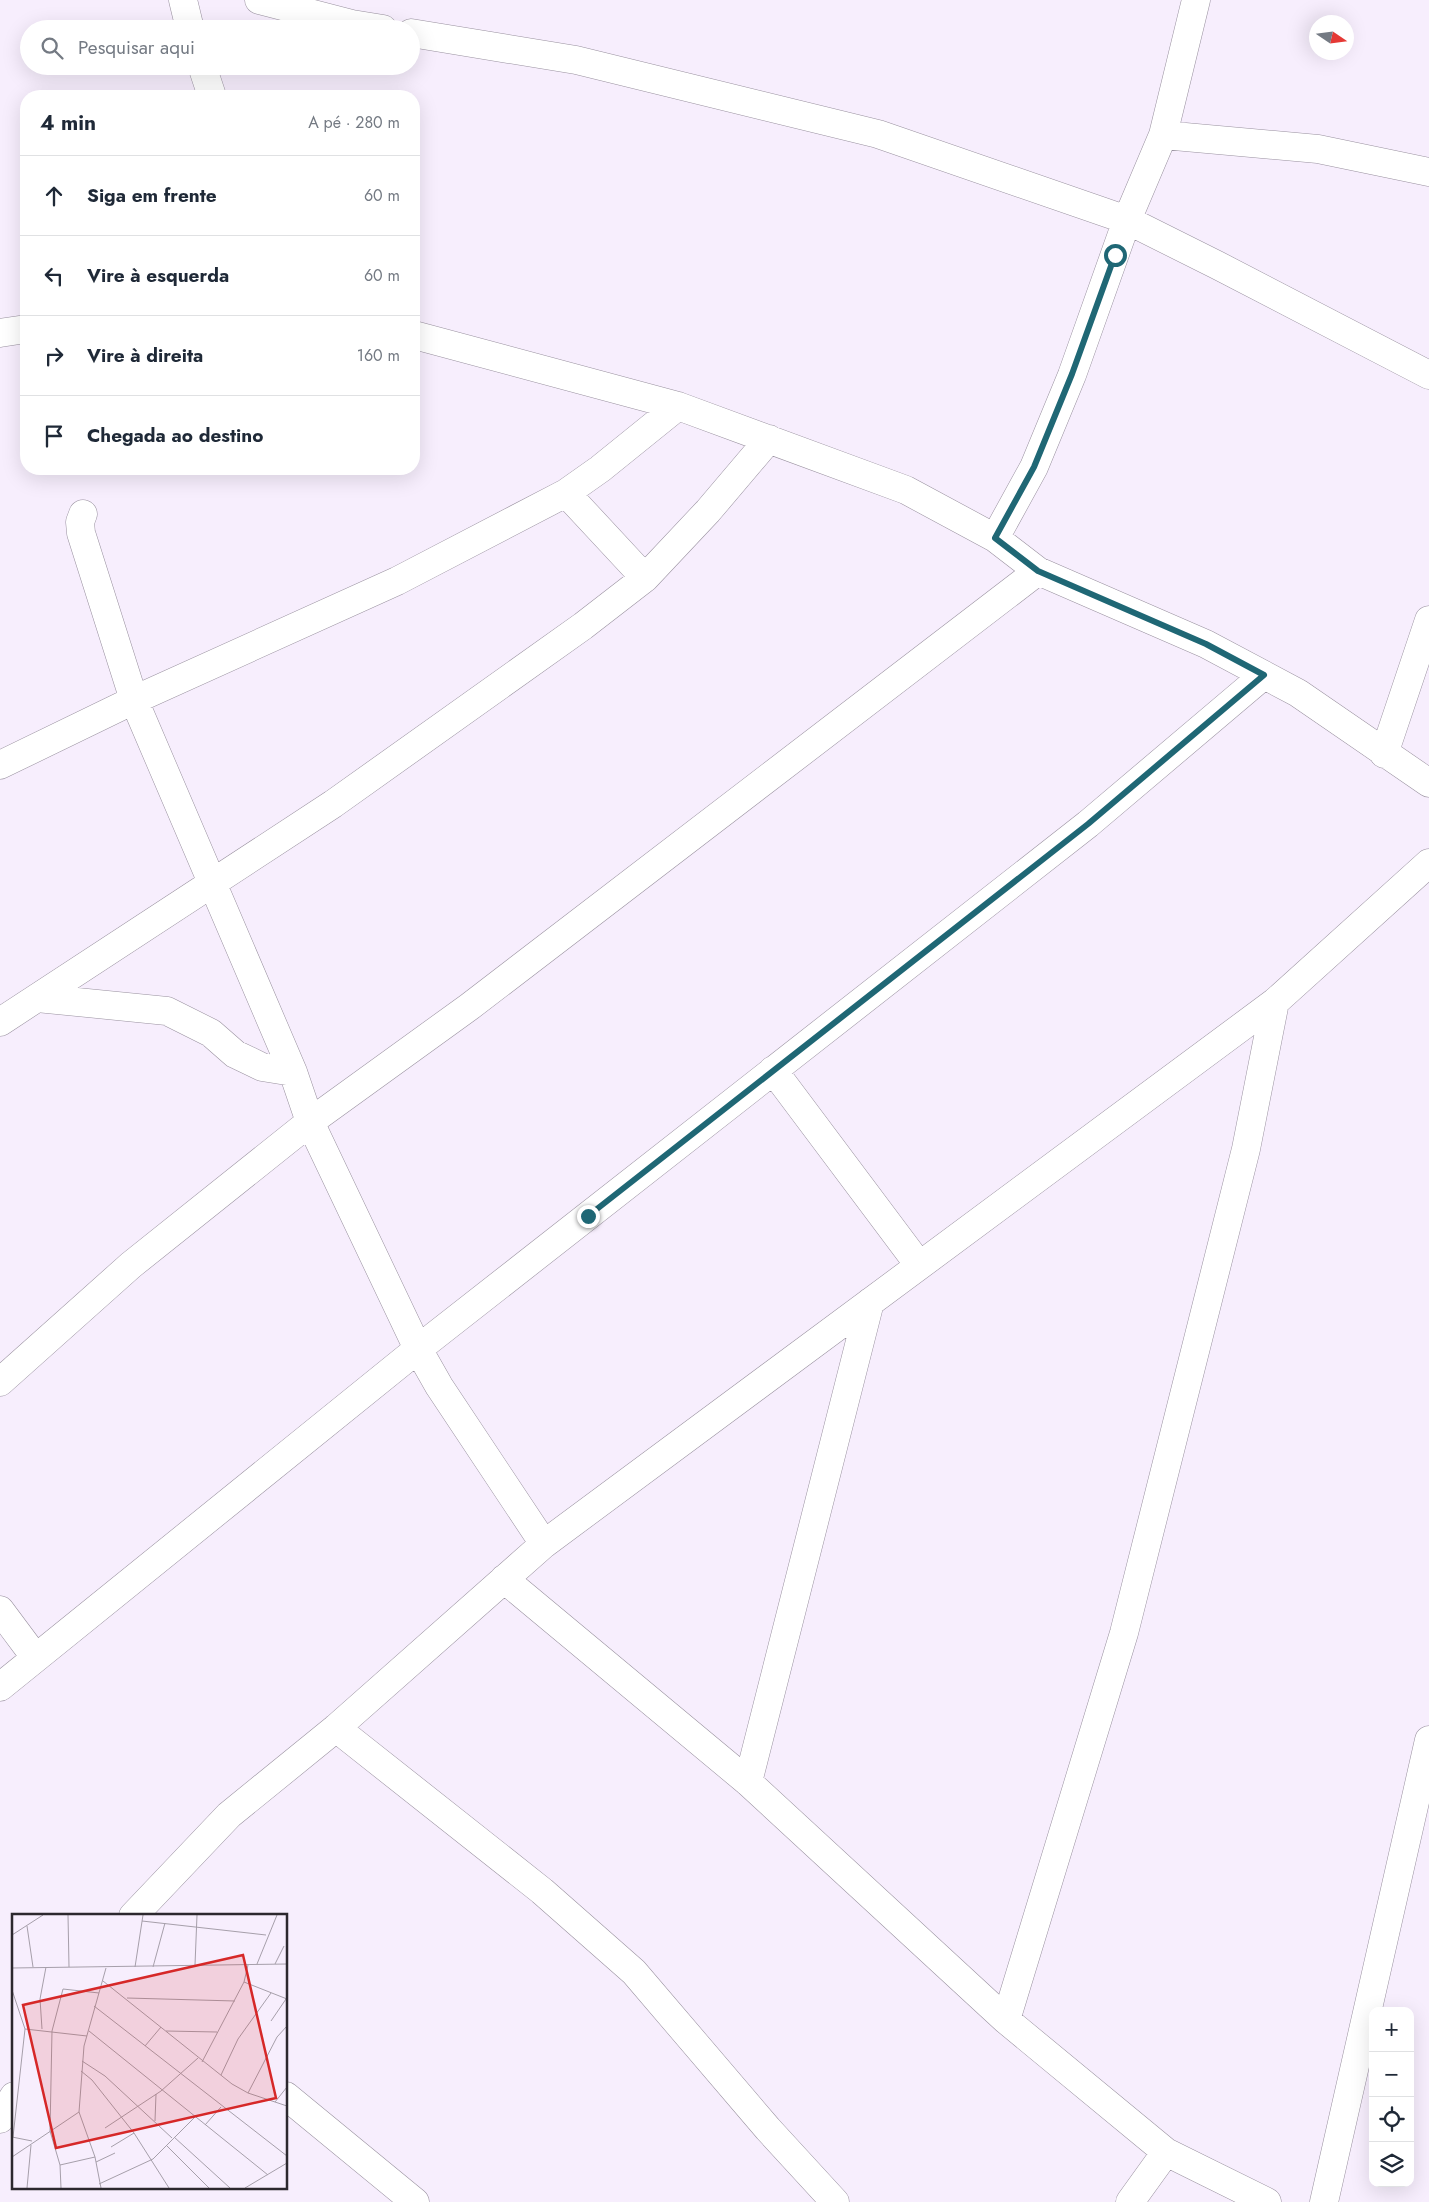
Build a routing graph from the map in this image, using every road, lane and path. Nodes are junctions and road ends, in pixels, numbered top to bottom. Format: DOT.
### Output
graph roads {
  1 [pos="183,0"];
  2 [pos="259,0"];
  3 [pos="1196,0"];
  4 [pos="188,20"];
  5 [pos="336,20"];
  6 [pos="420,34"];
  7 [pos="205,75"];
  8 [pos="210,90"];
  9 [pos="1163,135"];
  10 [pos="1429,172"];
  11 [pos="1127,220"];
  12 [pos="20,330"];
  13 [pos="0,332"];
  14 [pos="420,337"];
  15 [pos="1429,375"];
  16 [pos="678,406"];
  17 [pos="769,439"];
  18 [pos="566,493"];
  19 [pos="83,514"];
  20 [pos="995,538"];
  21 [pos="1038,571"];
  22 [pos="645,578"];
  23 [pos="1429,620"];
  24 [pos="1264,675"];
  25 [pos="134,700"];
  26 [pos="1384,754"];
  27 [pos="0,765"];
  28 [pos="1429,783"];
  29 [pos="1429,863"];
  30 [pos="212,884"];
  31 [pos="37,998"];
  32 [pos="1275,1002"];
  33 [pos="0,1022"];
  34 [pos="773,1070"];
  35 [pos="293,1072"];
  36 [pos="310,1122"];
  37 [pos="920,1265"];
  38 [pos="870,1302"];
  39 [pos="418,1349"];
  40 [pos="0,1382"];
  41 [pos="544,1544"];
  42 [pos="504,1579"];
  43 [pos="0,1610"];
  44 [pos="35,1657"];
  45 [pos="0,1686"];
  46 [pos="336,1728"];
  47 [pos="1429,1740"];
  48 [pos="748,1782"];
  49 [pos="135,1914"];
  50 [pos="1006,2020"];
  51 [pos="288,2098"];
  52 [pos="12,2099"];
  53 [pos="0,2119"];
  54 [pos="1166,2152"];
  55 [pos="414,2202"];
  56 [pos="835,2202"];
  57 [pos="1130,2202"];
  58 [pos="1267,2202"];
  59 [pos="1324,2202"];
  1 -- 4 [label="street"];
  2 -- 5 [label="street"];
  3 -- 9 [label="street"];
  6 -- 11 [label="street"];
  7 -- 8 [label="street"];
  9 -- 10 [label="street"];
  9 -- 11 [label="street"];
  11 -- 15 [label="street"];
  11 -- 20 [label="street"];
  12 -- 13 [label="street"];
  14 -- 16 [label="street"];
  16 -- 17 [label="street"];
  16 -- 18 [label="street"];
  17 -- 20 [label="street"];
  17 -- 22 [label="street"];
  18 -- 22 [label="street"];
  18 -- 25 [label="street"];
  19 -- 25 [label="street"];
  20 -- 21 [label="street"];
  21 -- 24 [label="street"];
  21 -- 36 [label="street"];
  22 -- 30 [label="street"];
  23 -- 26 [label="street"];
  24 -- 26 [label="street"];
  24 -- 34 [label="street"];
  25 -- 27 [label="street"];
  25 -- 30 [label="street"];
  26 -- 28 [label="street"];
  29 -- 32 [label="street"];
  30 -- 31 [label="street"];
  30 -- 35 [label="street"];
  31 -- 33 [label="street"];
  31 -- 35 [label="street"];
  32 -- 37 [label="street"];
  32 -- 50 [label="street"];
  34 -- 37 [label="street"];
  34 -- 39 [label="street"];
  35 -- 36 [label="street"];
  36 -- 39 [label="street"];
  36 -- 40 [label="street"];
  37 -- 38 [label="street"];
  38 -- 41 [label="street"];
  38 -- 48 [label="street"];
  39 -- 41 [label="street"];
  39 -- 44 [label="street"];
  41 -- 42 [label="street"];
  42 -- 46 [label="street"];
  42 -- 48 [label="street"];
  43 -- 44 [label="street"];
  44 -- 45 [label="street"];
  46 -- 49 [label="street"];
  46 -- 56 [label="street"];
  47 -- 59 [label="street"];
  48 -- 50 [label="street"];
  50 -- 54 [label="street"];
  51 -- 55 [label="street"];
  52 -- 53 [label="street"];
  54 -- 57 [label="street"];
  54 -- 58 [label="street"];
}
